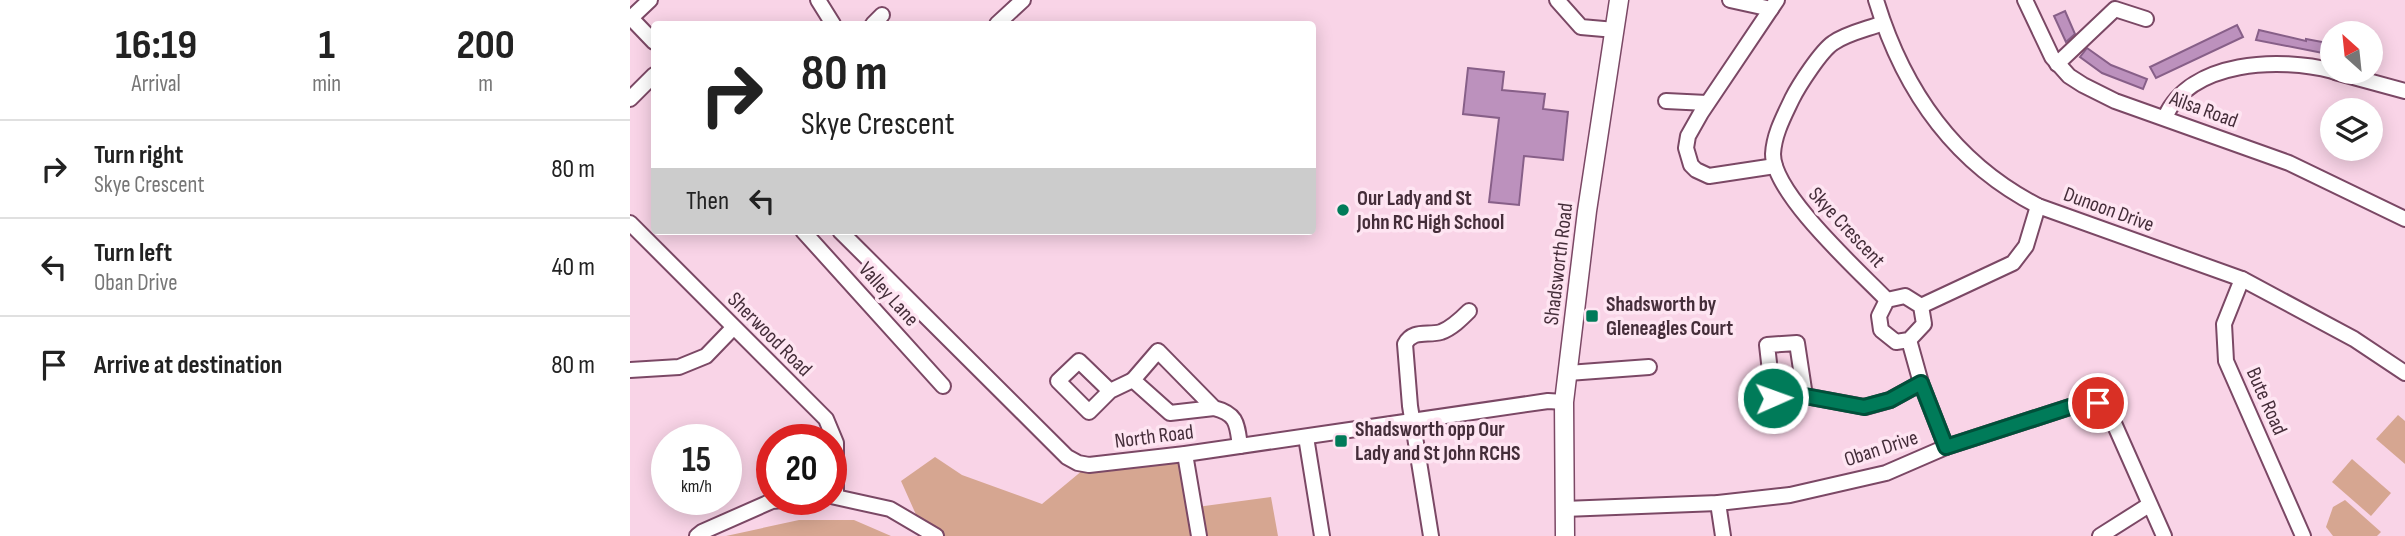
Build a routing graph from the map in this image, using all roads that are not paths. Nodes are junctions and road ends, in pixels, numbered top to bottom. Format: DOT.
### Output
graph roads {
  1 [pos="650,0"];
  2 [pos="818,0"];
  3 [pos="1023,0"];
  4 [pos="1557,0"];
  5 [pos="1619,0"];
  6 [pos="1730,0"];
  7 [pos="1877,0"];
  8 [pos="2025,0"];
  9 [pos="1774,5"];
  10 [pos="631,18"];
  11 [pos="2146,19"];
  12 [pos="830,21"];
  13 [pos="1000,21"];
  14 [pos="1883,23"];
  15 [pos="1615,30"];
  16 [pos="651,39"];
  17 [pos="2057,64"];
  18 [pos="2320,67"];
  19 [pos="651,78"];
  20 [pos="2380,84"];
  21 [pos="2405,91"];
  22 [pos="630,99"];
  23 [pos="1667,101"];
  24 [pos="1707,103"];
  25 [pos="2165,117"];
  26 [pos="1775,166"];
  27 [pos="2038,206"];
  28 [pos="2405,219"];
  29 [pos="630,223"];
  30 [pos="807,235"];
  31 [pos="844,235"];
  32 [pos="2242,279"];
  33 [pos="1887,300"];
  34 [pos="1922,306"];
  35 [pos="1469,311"];
  36 [pos="733,328"];
  37 [pos="1909,340"];
  38 [pos="1649,367"];
  39 [pos="630,370"];
  40 [pos="1568,373"];
  41 [pos="2405,373"];
  42 [pos="1133,380"];
  43 [pos="1921,383"];
  44 [pos="943,386"];
  45 [pos="1110,391"];
  46 [pos="1805,396"];
  47 [pos="1564,402"];
  48 [pos="1214,408"];
  49 [pos="1412,421"];
  50 [pos="828,424"];
  51 [pos="1306,437"];
  52 [pos="1240,446"];
  53 [pos="1946,447"];
  54 [pos="1185,454"];
  55 [pos="847,499"];
  56 [pos="1718,503"];
  57 [pos="2148,505"];
  58 [pos="756,507"];
  59 [pos="1564,509"];
  60 [pos="697,536"];
  61 [pos="936,536"];
  62 [pos="1199,536"];
  63 [pos="1322,536"];
  64 [pos="1431,536"];
  65 [pos="1565,536"];
  66 [pos="1723,536"];
  67 [pos="2100,536"];
  68 [pos="2164,536"];
  69 [pos="2303,536"];
  1 -- 10 [label="street"];
  2 -- 12 [label="street"];
  3 -- 13 [label="street"];
  4 -- 15 [label="street"];
  5 -- 15 [label="main road, Shadsworth Road"];
  6 -- 9 [label="street"];
  7 -- 14 [label="street, Dunoon Drive"];
  8 -- 17 [label="street, Ailsa Road"];
  9 -- 24 [label="street"];
  10 -- 16 [label="street"];
  11 -- 17 [label="street"];
  14 -- 26 [label="street"];
  14 -- 27 [label="street, Dunoon Drive"];
  15 -- 40 [label="main road, Shadsworth Road"];
  17 -- 25 [label="street, Ailsa Road"];
  18 -- 25 [label="street"];
  19 -- 22 [label="street"];
  20 -- 21 [label="street"];
  23 -- 24 [label="street"];
  24 -- 26 [label="street"];
  25 -- 28 [label="street, Ailsa Road"];
  26 -- 33 [label="street, Skye Crescent"];
  27 -- 32 [label="street, Dunoon Drive"];
  27 -- 34 [label="street"];
  29 -- 36 [label="street, Sherwood Road"];
  30 -- 44 [label="street, Valley Lane"];
  31 -- 54 [label="street, North Road"];
  32 -- 41 [label="street, Dunoon Drive"];
  32 -- 69 [label="street, Bute Road"];
  33 -- 34 [label="street"];
  33 -- 37 [label="street"];
  34 -- 37 [label="street"];
  35 -- 49 [label="street"];
  36 -- 39 [label="street"];
  36 -- 50 [label="street, Sherwood Road"];
  37 -- 43 [label="street"];
  38 -- 40 [label="street"];
  40 -- 47 [label="main road, Shadsworth Road"];
  42 -- 45 [label="street"];
  42 -- 48 [label="street"];
  42 -- 48 [label="street"];
  43 -- 46 [label="street"];
  43 -- 53 [label="street"];
  47 -- 49 [label="street, North Road"];
  47 -- 59 [label="main road, Shadsworth Road"];
  48 -- 52 [label="street"];
  49 -- 51 [label="street, North Road"];
  49 -- 64 [label="street"];
  51 -- 52 [label="street, North Road"];
  51 -- 63 [label="street"];
  52 -- 54 [label="street, North Road"];
  53 -- 56 [label="street, Oban Drive"];
  53 -- 57 [label="street, Oban Drive"];
  54 -- 62 [label="street"];
  55 -- 61 [label="street"];
  56 -- 59 [label="street, Oban Drive"];
  56 -- 66 [label="street"];
  57 -- 67 [label="street"];
  57 -- 68 [label="street, Oban Drive"];
  58 -- 60 [label="street"];
  59 -- 65 [label="main road, Shadsworth Road"];
}
